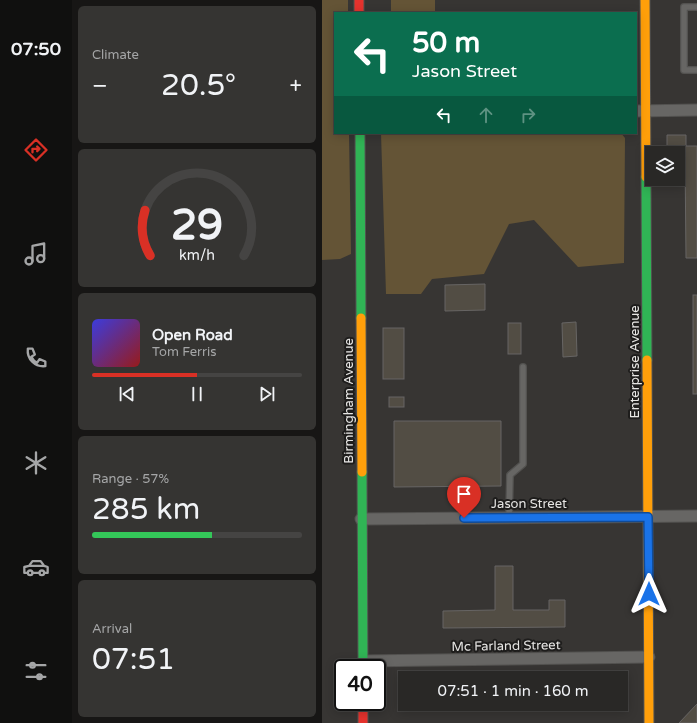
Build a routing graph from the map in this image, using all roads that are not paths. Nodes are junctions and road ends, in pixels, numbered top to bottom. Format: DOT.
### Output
graph roads {
  1 [pos="359,0"];
  2 [pos="645,0"];
  3 [pos="697,7"];
  4 [pos="359,12"];
  5 [pos="697,70"];
  6 [pos="697,110"];
  7 [pos="641,111"];
  8 [pos="360,134"];
  9 [pos="523,367"];
  10 [pos="697,516"];
  11 [pos="648,517"];
  12 [pos="509,518"];
  13 [pos="361,519"];
  14 [pos="649,657"];
  15 [pos="363,659"];
  16 [pos="386,663"];
  17 [pos="363,711"];
  18 [pos="363,723"];
  19 [pos="649,723"];
  1 -- 4 [label="street"];
  2 -- 7 [label="street, Enterprise Avenue"];
  3 -- 5 [label="lane"];
  6 -- 7 [label="street"];
  7 -- 11 [label="street, Enterprise Avenue"];
  8 -- 13 [label="street, Birmingham Avenue"];
  9 -- 12 [label="lane"];
  10 -- 11 [label="street, Jason Street"];
  11 -- 12 [label="street, Jason Street"];
  11 -- 14 [label="street, Enterprise Avenue"];
  12 -- 13 [label="street, Jason Street"];
  13 -- 15 [label="street, Birmingham Avenue"];
  14 -- 16 [label="street, Mc Farland Street"];
  14 -- 19 [label="street, Enterprise Avenue"];
  17 -- 18 [label="street"];
}
